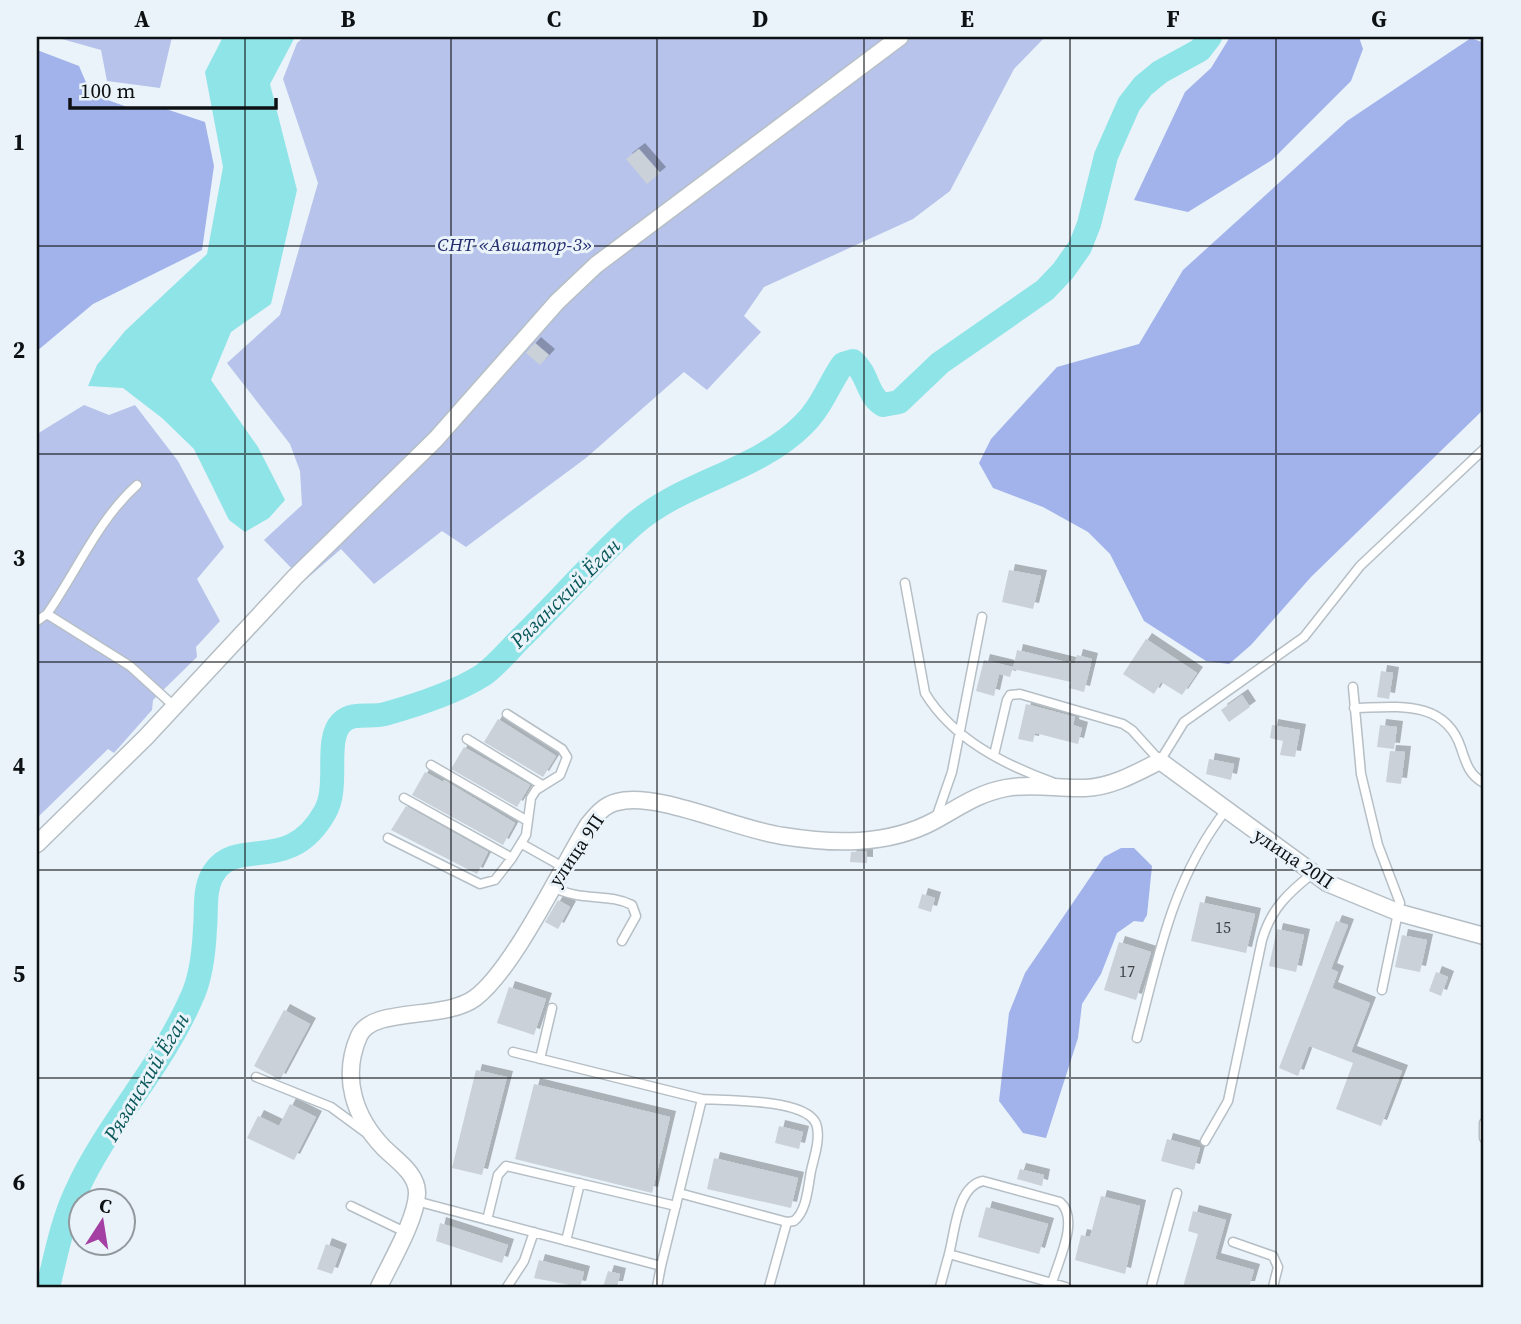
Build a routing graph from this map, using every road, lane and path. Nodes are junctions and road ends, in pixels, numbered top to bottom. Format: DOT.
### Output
graph roads {
  1 [pos="900,37"];
  2 [pos="1484,449"];
  3 [pos="138,485"];
  4 [pos="905,583"];
  5 [pos="47,614"];
  6 [pos="982,617"];
  7 [pos="37,621"];
  8 [pos="1353,687"];
  9 [pos="175,707"];
  10 [pos="1354,708"];
  11 [pos="507,715"];
  12 [pos="958,734"];
  13 [pos="467,739"];
  14 [pos="993,755"];
  15 [pos="1160,761"];
  16 [pos="431,765"];
  17 [pos="1484,783"];
  18 [pos="542,785"];
  19 [pos="1069,788"];
  20 [pos="404,798"];
  21 [pos="1226,810"];
  22 [pos="526,820"];
  23 [pos="935,821"];
  24 [pos="388,838"];
  25 [pos="37,844"];
  26 [pos="522,844"];
  27 [pos="512,858"];
  28 [pos="562,867"];
  29 [pos="1312,874"];
  30 [pos="551,886"];
  31 [pos="1400,913"];
  32 [pos="1484,936"];
  33 [pos="622,941"];
  34 [pos="1382,990"];
  35 [pos="552,1008"];
  36 [pos="1137,1038"];
  37 [pos="513,1052"];
  38 [pos="540,1059"];
  39 [pos="256,1077"];
  40 [pos="702,1099"];
  41 [pos="1484,1123"];
  42 [pos="1484,1138"];
  43 [pos="1205,1141"];
  44 [pos="382,1146"];
  45 [pos="580,1183"];
  46 [pos="679,1193"];
  47 [pos="1177,1193"];
  48 [pos="416,1201"];
  49 [pos="351,1206"];
  50 [pos="676,1206"];
  51 [pos="486,1220"];
  52 [pos="787,1222"];
  53 [pos="404,1231"];
  54 [pos="534,1232"];
  55 [pos="566,1241"];
  56 [pos="1233,1242"];
  57 [pos="949,1254"];
  58 [pos="661,1266"];
  59 [pos="1052,1283"];
  60 [pos="379,1287"];
  61 [pos="507,1287"];
  62 [pos="657,1287"];
  63 [pos="769,1287"];
  64 [pos="940,1287"];
  65 [pos="1066,1287"];
  66 [pos="1151,1287"];
  67 [pos="1273,1287"];
  1 -- 9 [label="street"];
  2 -- 15 [label="lane"];
  3 -- 5 [label="lane"];
  4 -- 12 [label="lane"];
  5 -- 7 [label="lane"];
  5 -- 9 [label="lane"];
  6 -- 12 [label="lane"];
  8 -- 10 [label="lane"];
  9 -- 25 [label="street"];
  10 -- 17 [label="lane"];
  10 -- 31 [label="lane"];
  11 -- 18 [label="lane"];
  12 -- 14 [label="lane"];
  12 -- 23 [label="lane"];
  13 -- 18 [label="lane"];
  14 -- 15 [label="lane"];
  14 -- 19 [label="lane"];
  15 -- 19 [label="street, улица 9П"];
  15 -- 21 [label="street, улица 20П"];
  16 -- 22 [label="lane"];
  18 -- 22 [label="lane"];
  19 -- 23 [label="street, улица 9П"];
  20 -- 27 [label="lane"];
  21 -- 29 [label="street, улица 20П"];
  21 -- 36 [label="lane"];
  22 -- 26 [label="lane"];
  23 -- 28 [label="street, улица 9П"];
  24 -- 27 [label="lane"];
  26 -- 27 [label="lane"];
  26 -- 28 [label="lane"];
  28 -- 30 [label="street, улица 9П"];
  29 -- 31 [label="street, улица 20П"];
  29 -- 43 [label="lane"];
  30 -- 33 [label="lane"];
  30 -- 44 [label="street, улица 9П"];
  31 -- 32 [label="street, улица 20П"];
  31 -- 34 [label="lane"];
  35 -- 38 [label="lane"];
  37 -- 38 [label="lane"];
  38 -- 40 [label="lane"];
  39 -- 44 [label="lane"];
  40 -- 46 [label="lane"];
  40 -- 52 [label="lane"];
  41 -- 42 [label="lane"];
  44 -- 48 [label="street, улица 9П"];
  45 -- 50 [label="lane"];
  45 -- 51 [label="lane"];
  45 -- 55 [label="lane"];
  46 -- 50 [label="lane"];
  46 -- 52 [label="lane"];
  47 -- 66 [label="lane"];
  48 -- 51 [label="lane"];
  48 -- 53 [label="street"];
  49 -- 53 [label="lane"];
  50 -- 58 [label="lane"];
  51 -- 54 [label="lane"];
  52 -- 63 [label="lane"];
  53 -- 60 [label="street"];
  54 -- 55 [label="lane"];
  54 -- 61 [label="lane"];
  55 -- 58 [label="lane"];
  56 -- 67 [label="lane"];
  57 -- 59 [label="lane"];
  57 -- 59 [label="lane"];
  57 -- 64 [label="lane"];
  58 -- 62 [label="lane"];
  59 -- 65 [label="lane"];
}
